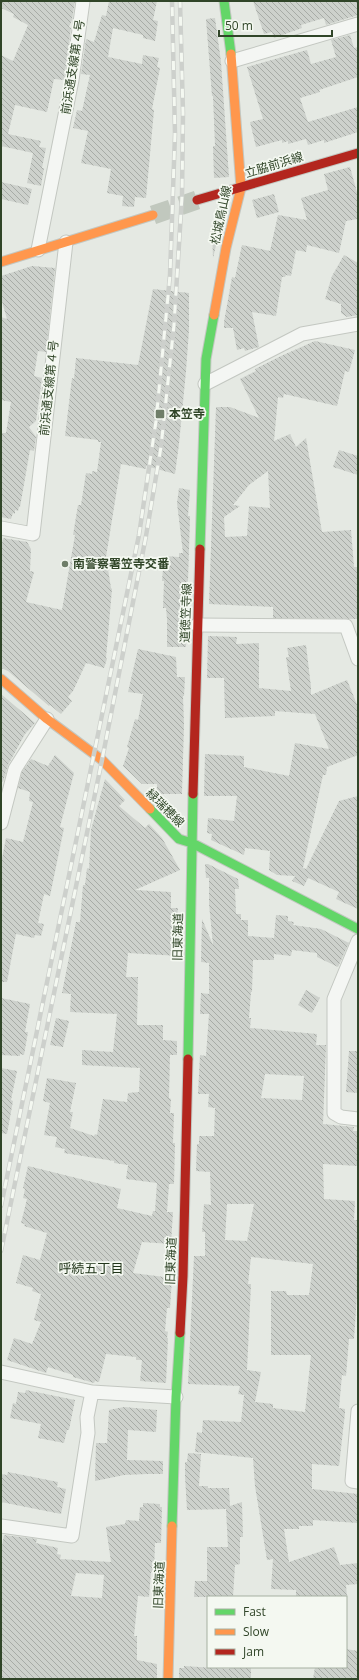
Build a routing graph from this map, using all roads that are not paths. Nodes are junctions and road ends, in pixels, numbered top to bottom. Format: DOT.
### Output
graph roads {
  1 [pos="83,1"];
  2 [pos="224,1"];
  3 [pos="358,24"];
  4 [pos="232,61"];
  5 [pos="358,153"];
  6 [pos="241,188"];
  7 [pos="197,200"];
  8 [pos="153,215"];
  9 [pos="66,242"];
  10 [pos="38,250"];
  11 [pos="1,262"];
  12 [pos="358,324"];
  13 [pos="205,384"];
  14 [pos="1,528"];
  15 [pos="197,625"];
  16 [pos="358,659"];
  17 [pos="1,679"];
  18 [pos="47,719"];
  19 [pos="4,802"];
  20 [pos="1,823"];
  21 [pos="192,843"];
  22 [pos="358,929"];
  23 [pos="358,941"];
  24 [pos="358,1119"];
  25 [pos="1,1372"];
  26 [pos="92,1392"];
  27 [pos="176,1397"];
  28 [pos="358,1411"];
  29 [pos="358,1482"];
  30 [pos="1,1526"];
  31 [pos="168,1679"];
  1 -- 10 [label="street, 前浜通支線第４号"];
  2 -- 4 [label="street, 松城鳥山線"];
  3 -- 4 [label="street"];
  4 -- 6 [label="street, 松城鳥山線"];
  5 -- 6 [label="street, 立脇前浜線"];
  6 -- 7 [label="street, 立脇前浜線"];
  6 -- 13 [label="street, 松城鳥山線"];
  8 -- 9 [label="street"];
  9 -- 10 [label="street"];
  9 -- 14 [label="street, 前浜通支線第４号"];
  10 -- 11 [label="street"];
  12 -- 13 [label="street"];
  13 -- 15 [label="street, 道徳笠寺線"];
  15 -- 16 [label="street"];
  15 -- 21 [label="street, 道徳笠寺線"];
  17 -- 18 [label="street, 緑瑞穂線"];
  18 -- 19 [label="street"];
  18 -- 21 [label="street, 緑瑞穂線"];
  19 -- 20 [label="street"];
  21 -- 22 [label="street, 緑瑞穂線"];
  21 -- 27 [label="street, 旧東海道"];
  23 -- 24 [label="street"];
  25 -- 26 [label="street"];
  26 -- 27 [label="street"];
  26 -- 30 [label="street"];
  27 -- 31 [label="street, 旧東海道"];
  28 -- 29 [label="street"];
}
